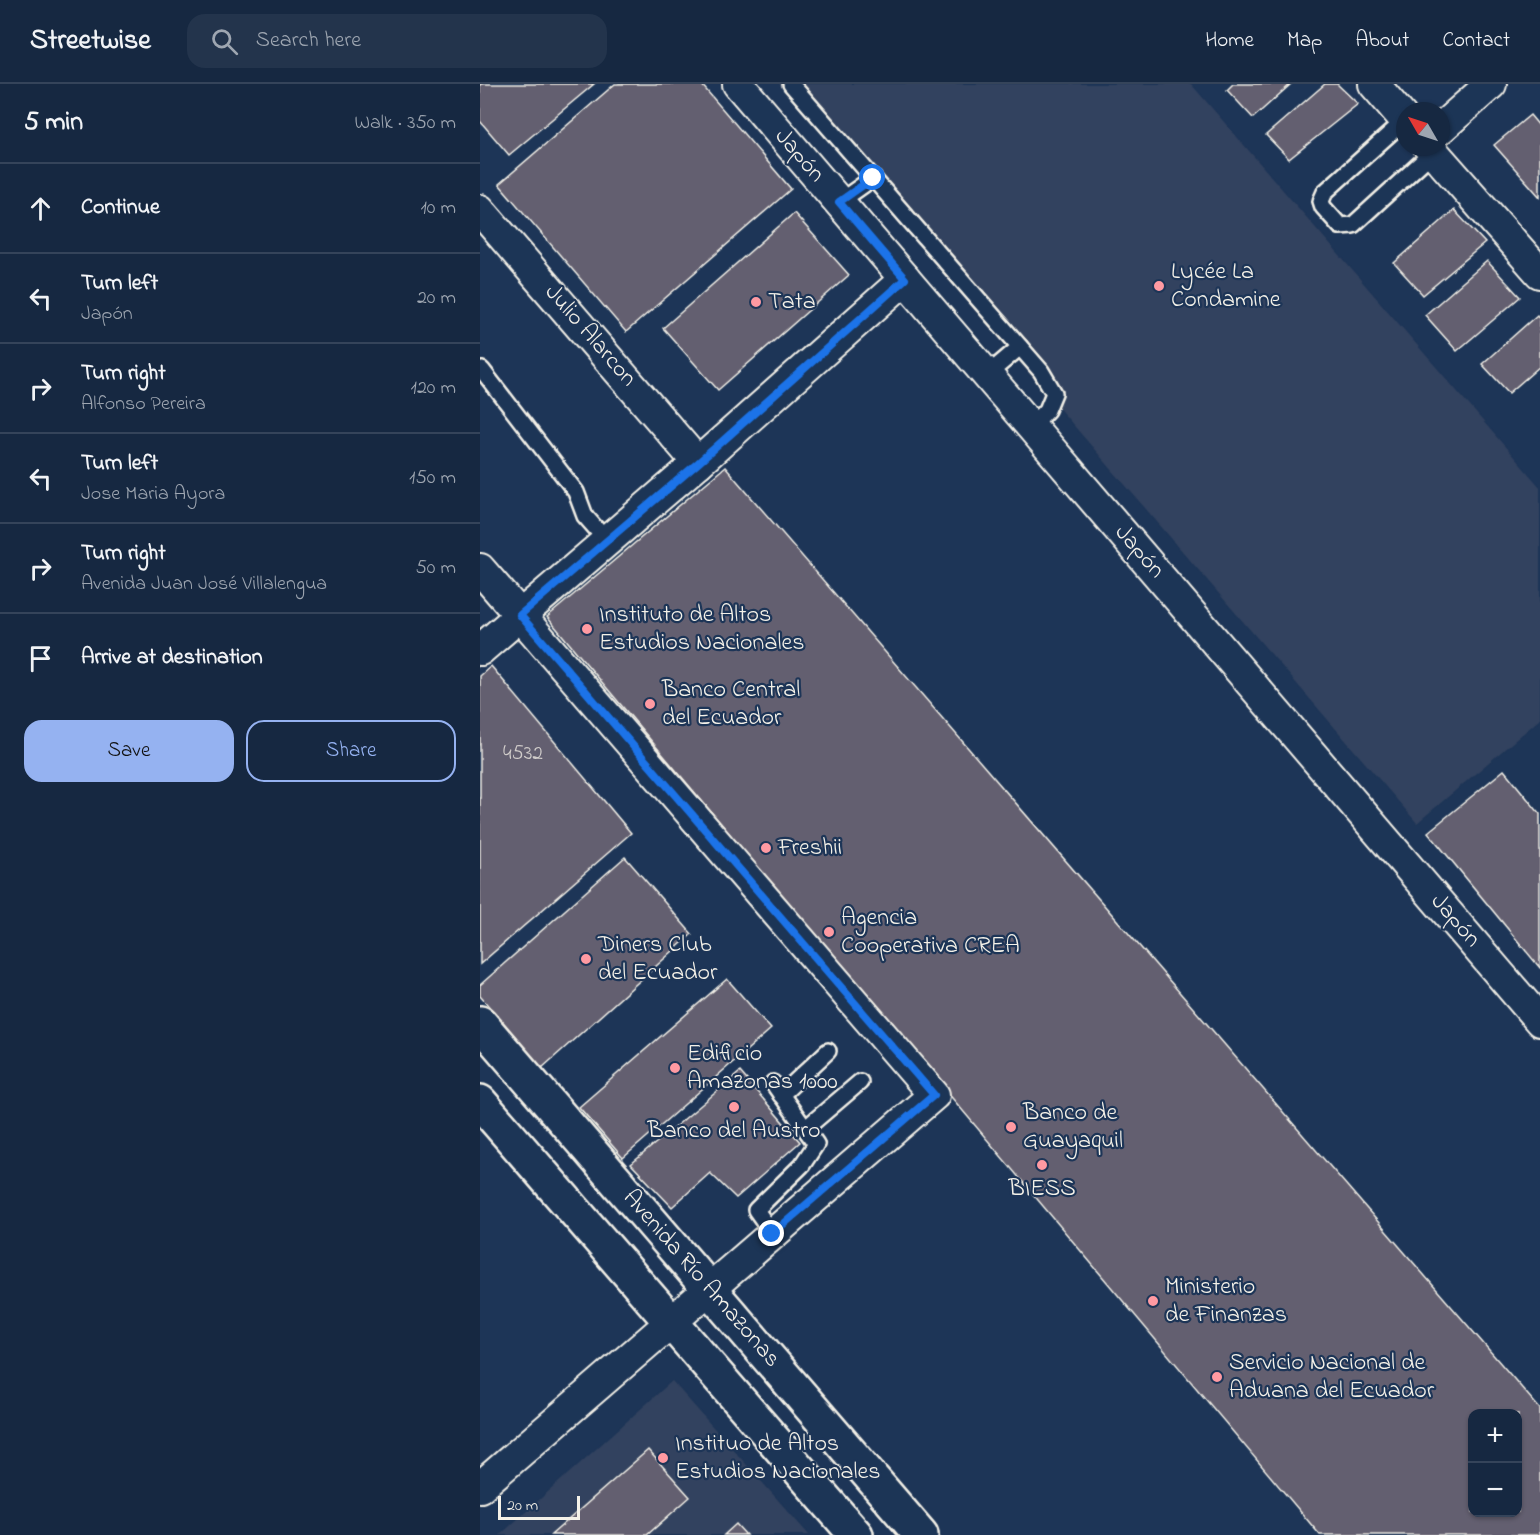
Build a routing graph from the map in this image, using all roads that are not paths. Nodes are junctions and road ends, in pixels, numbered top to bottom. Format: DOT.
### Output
graph roads {
  1 [pos="791,84"];
  2 [pos="1374,84"];
  3 [pos="1491,84"];
  4 [pos="748,90"];
  5 [pos="1396,110"];
  6 [pos="1450,126"];
  7 [pos="1396,128"];
  8 [pos="1420,156"];
  9 [pos="1445,156"];
  10 [pos="873,178"];
  11 [pos="839,202"];
  12 [pos="480,210"];
  13 [pos="1540,273"];
  14 [pos="905,279"];
  15 [pos="1020,347"];
  16 [pos="482,370"];
  17 [pos="987,375"];
  18 [pos="1031,426"];
  19 [pos="698,463"];
  20 [pos="607,541"];
  21 [pos="480,569"];
  22 [pos="520,615"];
  23 [pos="480,650"];
  24 [pos="1540,1021"];
  25 [pos="480,1023"];
  26 [pos="828,1051"];
  27 [pos="860,1082"];
  28 [pos="480,1102"];
  29 [pos="806,1128"];
  30 [pos="772,1234"];
  31 [pos="708,1289"];
  32 [pos="671,1321"];
  33 [pos="480,1487"];
  34 [pos="856,1535"];
  35 [pos="921,1535"];
  1 -- 10 [label="lane"];
  2 -- 5 [label="street"];
  3 -- 6 [label="street"];
  4 -- 11 [label="street, Japón"];
  7 -- 8 [label="lane"];
  9 -- 13 [label="street"];
  10 -- 11 [label="lane"];
  10 -- 15 [label="lane"];
  11 -- 14 [label="street, Japón"];
  12 -- 19 [label="street, Julio Alarcon"];
  14 -- 17 [label="street, Japón"];
  14 -- 19 [label="street"];
  15 -- 17 [label="lane"];
  15 -- 18 [label="lane"];
  16 -- 20 [label="lane"];
  17 -- 18 [label="street, Japón"];
  18 -- 24 [label="street, Japón"];
  19 -- 20 [label="street"];
  20 -- 22 [label="street"];
  21 -- 22 [label="street"];
  22 -- 23 [label="street"];
  22 -- 30 [label="street"];
  25 -- 31 [label="main road, Avenida Río Amazonas"];
  26 -- 29 [label="lane"];
  27 -- 29 [label="lane"];
  28 -- 32 [label="main road, Avenida Río Amazonas"];
  29 -- 30 [label="lane"];
  30 -- 31 [label="street"];
  31 -- 32 [label="street"];
  31 -- 35 [label="main road, Avenida Río Amazonas"];
  32 -- 33 [label="street"];
  32 -- 34 [label="main road, Avenida Río Amazonas"];
}
